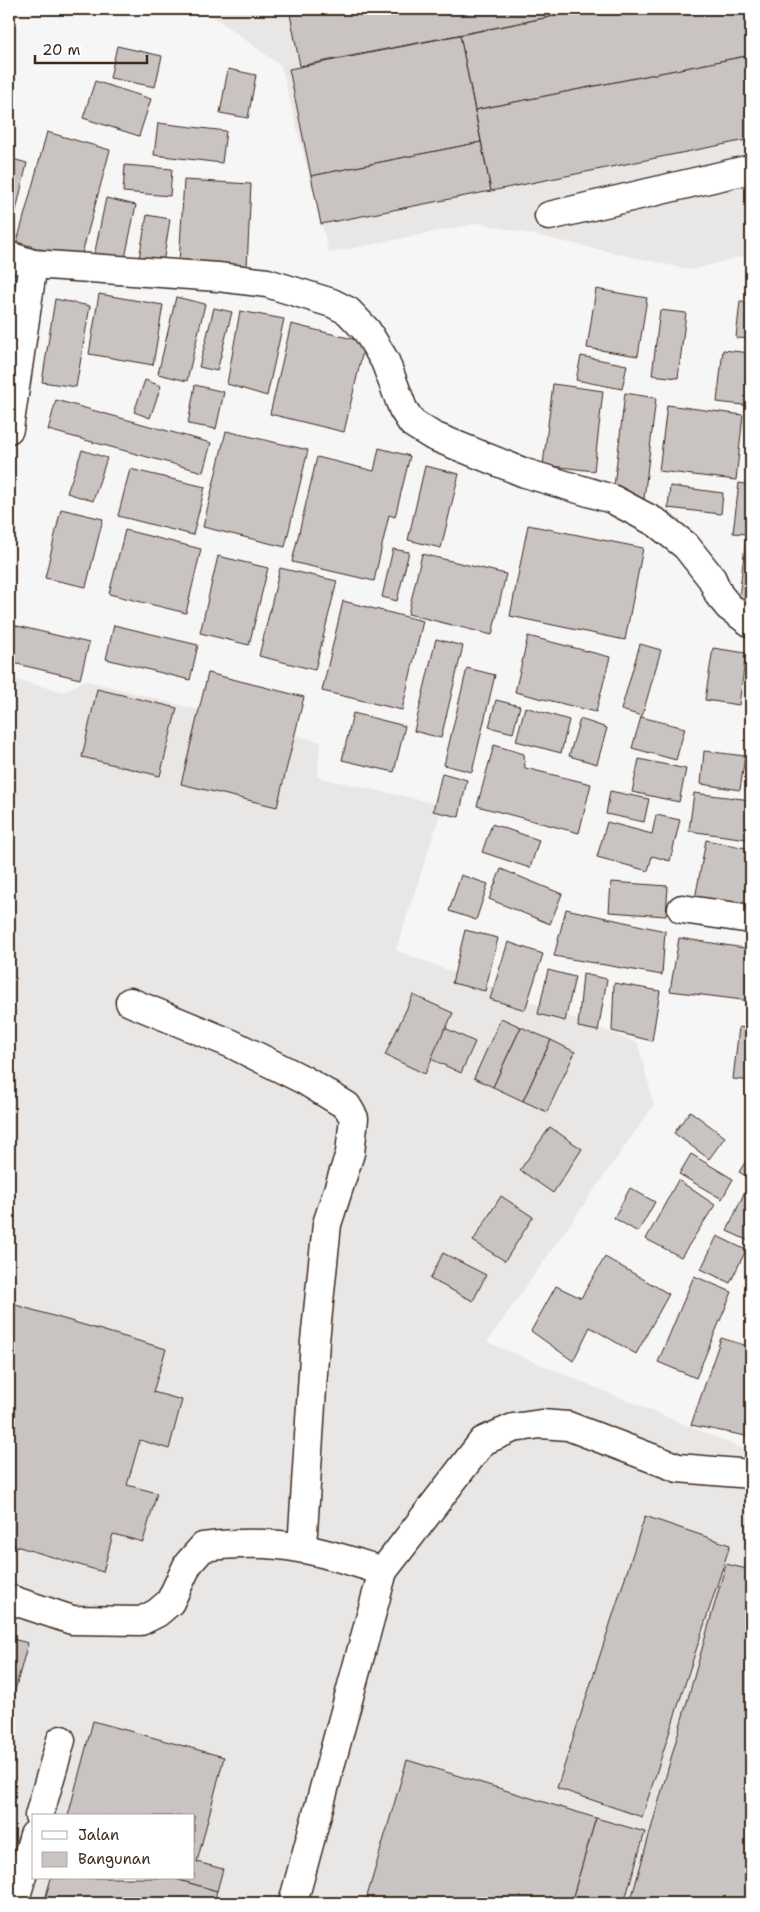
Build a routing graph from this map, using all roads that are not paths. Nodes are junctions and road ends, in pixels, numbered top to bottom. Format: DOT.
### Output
graph roads {
  1 [pos="751,170"];
  2 [pos="549,216"];
  3 [pos="21,260"];
  4 [pos="9,429"];
  5 [pos="751,624"];
  6 [pos="682,909"];
  7 [pos="751,919"];
  8 [pos="130,1002"];
  9 [pos="751,1474"];
  10 [pos="302,1548"];
  11 [pos="383,1570"];
  12 [pos="9,1599"];
  13 [pos="61,1740"];
  14 [pos="40,1814"];
  15 [pos="32,1842"];
  16 [pos="14,1903"];
  17 [pos="293,1903"];
  1 -- 2 [label="street"];
  3 -- 4 [label="street"];
  3 -- 5 [label="street"];
  6 -- 7 [label="street"];
  8 -- 10 [label="street"];
  9 -- 11 [label="street"];
  10 -- 11 [label="street"];
  10 -- 12 [label="street"];
  11 -- 17 [label="street"];
  13 -- 14 [label="street"];
  15 -- 16 [label="street"];
}
